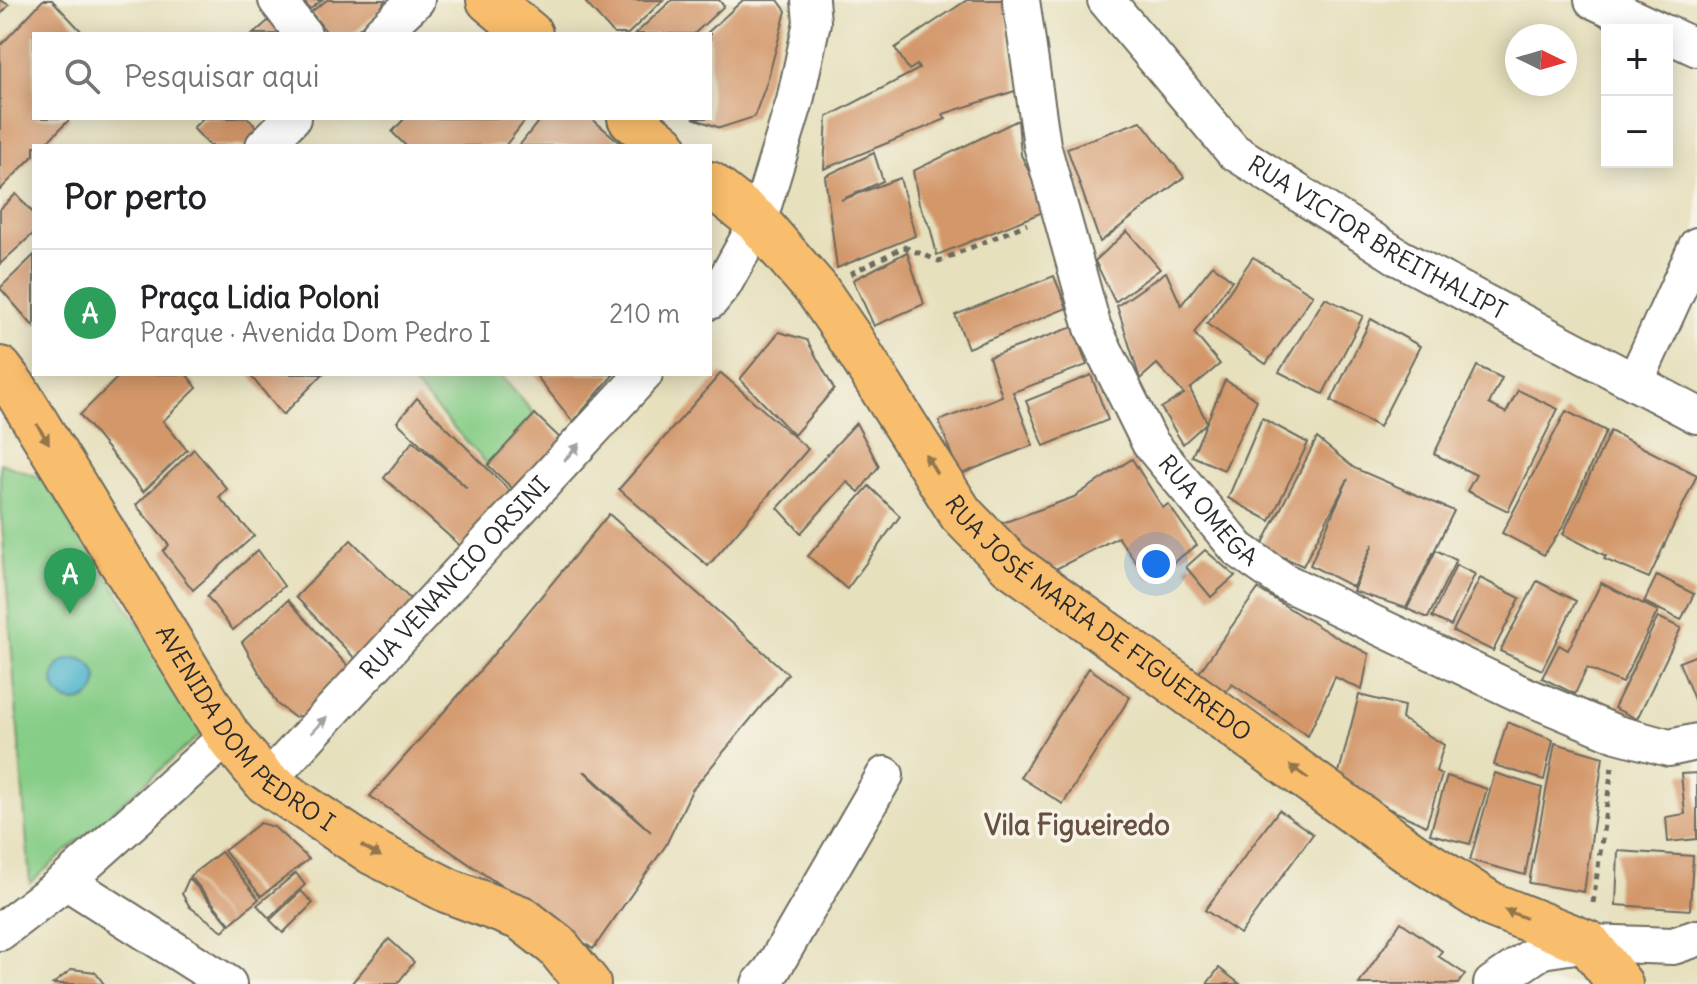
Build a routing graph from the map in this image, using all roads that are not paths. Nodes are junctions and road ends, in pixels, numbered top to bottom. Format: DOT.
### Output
graph roads {
  1 [pos="277,0"];
  2 [pos="416,0"];
  3 [pos="489,0"];
  4 [pos="810,0"];
  5 [pos="1021,0"];
  6 [pos="1106,0"];
  7 [pos="1593,0"];
  8 [pos="1645,24"];
  9 [pos="301,32"];
  10 [pos="382,32"];
  11 [pos="528,32"];
  12 [pos="1673,37"];
  13 [pos="1697,48"];
  14 [pos="290,120"];
  15 [pos="632,120"];
  16 [pos="266,144"];
  17 [pos="662,144"];
  18 [pos="712,186"];
  19 [pos="758,222"];
  20 [pos="1697,246"];
  21 [pos="712,299"];
  22 [pos="642,376"];
  23 [pos="1635,382"];
  24 [pos="12,383"];
  25 [pos="1697,415"];
  26 [pos="228,736"];
  27 [pos="1697,742"];
  28 [pos="885,775"];
  29 [pos="266,782"];
  30 [pos="66,881"];
  31 [pos="0,932"];
  32 [pos="1697,938"];
  33 [pos="1588,943"];
  34 [pos="228,984"];
  35 [pos="588,984"];
  36 [pos="760,984"];
  37 [pos="1492,984"];
  38 [pos="1620,984"];
  1 -- 9 [label="street"];
  2 -- 10 [label="street"];
  3 -- 11 [label="main road"];
  4 -- 19 [label="street"];
  5 -- 27 [label="street, RUA OMEGA"];
  6 -- 23 [label="street, RUA VICTOR BREITHALIPT"];
  7 -- 8 [label="street"];
  12 -- 13 [label="street"];
  14 -- 16 [label="street"];
  15 -- 17 [label="main road"];
  18 -- 19 [label="main road, RUA JOSÉ MARIA DE FIGUEIREDO"];
  19 -- 21 [label="street"];
  33 -- 19 [label="main road, RUA JOSÉ MARIA DE FIGUEIREDO, one-way"];
  20 -- 23 [label="street"];
  29 -- 22 [label="street, RUA VENANCIO ORSINI, one-way"];
  23 -- 25 [label="street, RUA VICTOR BREITHALIPT"];
  24 -- 26 [label="main road, AVENIDA DOM PEDRO I, one-way"];
  26 -- 29 [label="main road, AVENIDA DOM PEDRO I"];
  26 -- 30 [label="street"];
  28 -- 36 [label="street"];
  29 -- 35 [label="main road, AVENIDA DOM PEDRO I, one-way"];
  30 -- 31 [label="street"];
  30 -- 34 [label="street"];
  32 -- 33 [label="street"];
  33 -- 37 [label="street"];
  33 -- 38 [label="main road"];
}
